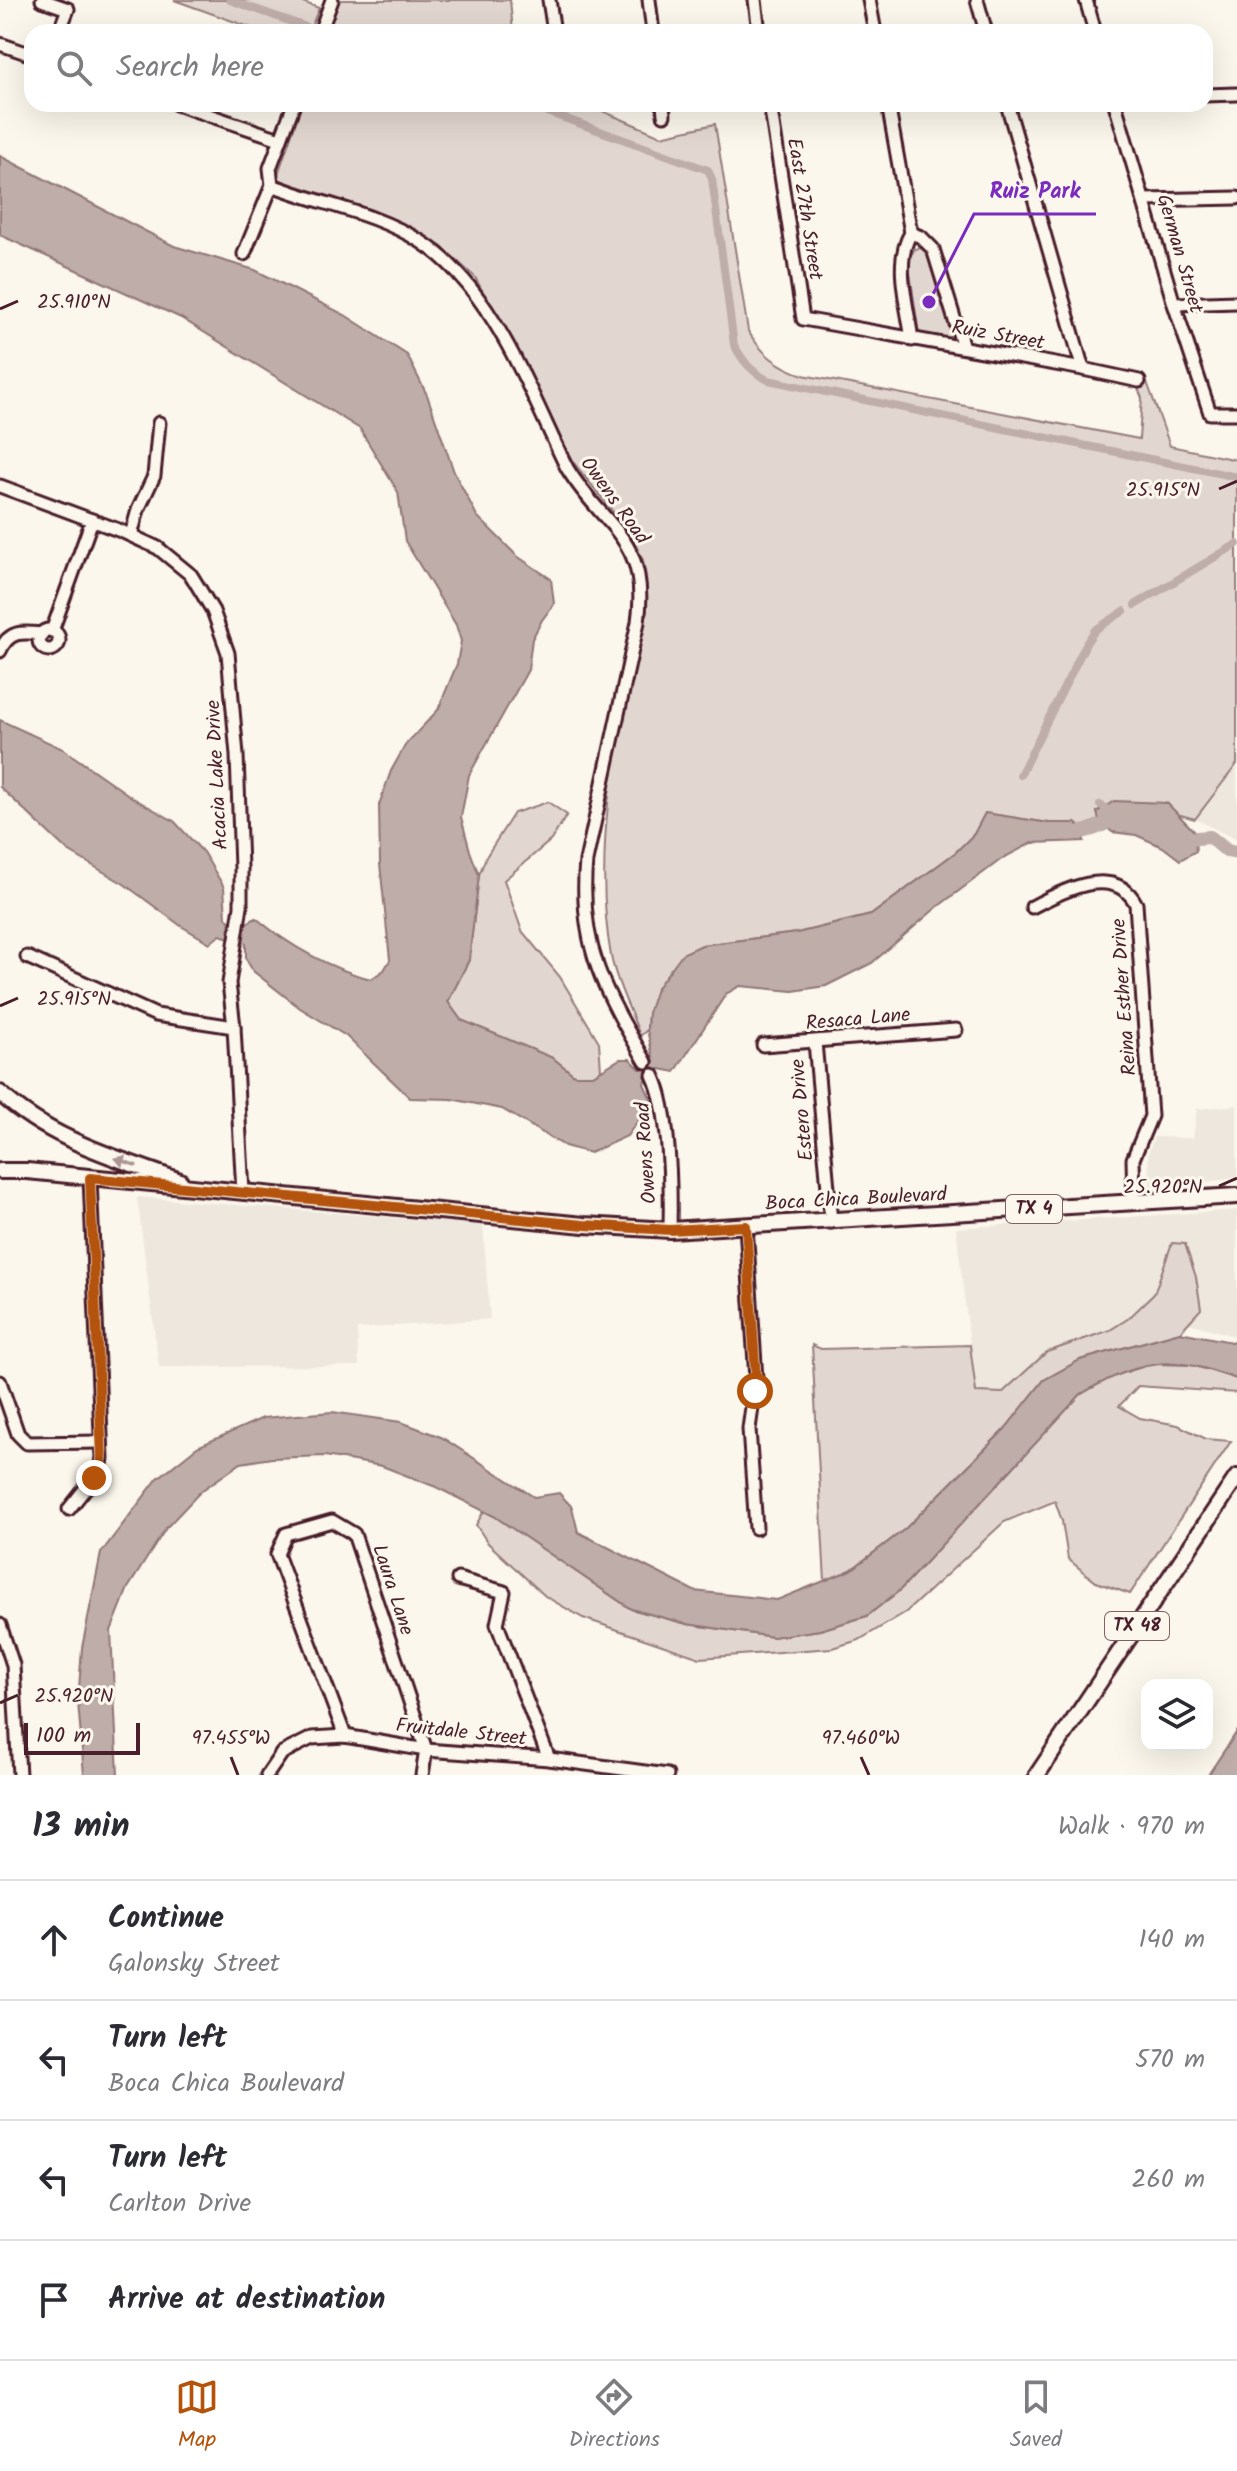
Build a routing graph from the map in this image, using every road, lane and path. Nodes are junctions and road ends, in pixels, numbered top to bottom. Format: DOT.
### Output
graph roads {
  1 [pos="42,0"];
  2 [pos="332,0"];
  3 [pos="549,0"];
  4 [pos="649,0"];
  5 [pos="755,0"];
  6 [pos="869,0"];
  7 [pos="977,0"];
  8 [pos="1086,0"];
  9 [pos="62,24"];
  10 [pos="323,24"];
  11 [pos="553,24"];
  12 [pos="652,24"];
  13 [pos="758,24"];
  14 [pos="874,24"];
  15 [pos="984,24"];
  16 [pos="1093,24"];
  17 [pos="0,44"];
  18 [pos="24,52"];
  19 [pos="1237,94"];
  20 [pos="1213,95"];
  21 [pos="200,112"];
  22 [pos="291,112"];
  23 [pos="771,112"];
  24 [pos="889,112"];
  25 [pos="1009,112"];
  26 [pos="1117,112"];
  27 [pos="280,139"];
  28 [pos="272,185"];
  29 [pos="1237,198"];
  30 [pos="1144,200"];
  31 [pos="911,233"];
  32 [pos="244,254"];
  33 [pos="1237,302"];
  34 [pos="1174,304"];
  35 [pos="803,319"];
  36 [pos="912,340"];
  37 [pos="963,347"];
  38 [pos="1083,369"];
  39 [pos="1139,381"];
  40 [pos="1237,413"];
  41 [pos="159,423"];
  42 [pos="0,486"];
  43 [pos="92,520"];
  44 [pos="131,535"];
  45 [pos="0,651"];
  46 [pos="1032,907"];
  47 [pos="27,957"];
  48 [pos="234,1027"];
  49 [pos="956,1030"];
  50 [pos="815,1042"];
  51 [pos="763,1045"];
  52 [pos="646,1062"];
  53 [pos="653,1075"];
  54 [pos="4,1101"];
  55 [pos="0,1171"];
  56 [pos="90,1178"];
  57 [pos="199,1188"];
  58 [pos="243,1193"];
  59 [pos="1237,1196"];
  60 [pos="1134,1202"];
  61 [pos="831,1222"];
  62 [pos="746,1226"];
  63 [pos="670,1230"];
  64 [pos="0,1382"];
  65 [pos="101,1442"];
  66 [pos="1237,1477"];
  67 [pos="69,1509"];
  68 [pos="756,1528"];
  69 [pos="458,1579"];
  70 [pos="0,1625"];
  71 [pos="345,1736"];
  72 [pos="426,1750"];
  73 [pos="549,1759"];
  74 [pos="649,1774"];
  75 [pos="19,1775"];
  76 [pos="267,1775"];
  77 [pos="422,1775"];
  78 [pos="667,1775"];
  79 [pos="1037,1775"];
  1 -- 9 [label="street"];
  2 -- 10 [label="street"];
  3 -- 11 [label="street"];
  4 -- 12 [label="street"];
  5 -- 13 [label="street"];
  6 -- 14 [label="street"];
  7 -- 15 [label="street"];
  8 -- 16 [label="street"];
  17 -- 18 [label="street"];
  19 -- 20 [label="street"];
  21 -- 27 [label="street"];
  22 -- 27 [label="street"];
  23 -- 35 [label="street, East 27th Street"];
  24 -- 31 [label="street"];
  25 -- 38 [label="street"];
  26 -- 30 [label="street, German Street"];
  27 -- 28 [label="street"];
  28 -- 32 [label="street"];
  28 -- 52 [label="street, Owens Road"];
  29 -- 30 [label="street"];
  30 -- 34 [label="street, German Street"];
  31 -- 36 [label="street"];
  31 -- 37 [label="street"];
  33 -- 34 [label="street"];
  34 -- 40 [label="street, German Street"];
  35 -- 36 [label="street, Ruiz Street"];
  36 -- 37 [label="street, Ruiz Street"];
  37 -- 38 [label="street, Ruiz Street"];
  38 -- 39 [label="street, Ruiz Street"];
  41 -- 44 [label="street"];
  42 -- 43 [label="street, Acacia Lake Drive"];
  43 -- 44 [label="street, Acacia Lake Drive"];
  43 -- 45 [label="street"];
  44 -- 48 [label="street, Acacia Lake Drive"];
  46 -- 60 [label="street, Reina Esther Drive"];
  47 -- 48 [label="street"];
  48 -- 58 [label="street, Acacia Lake Drive"];
  49 -- 50 [label="street, Resaca Lane"];
  50 -- 51 [label="street, Resaca Lane"];
  50 -- 61 [label="street, Estero Drive"];
  53 -- 63 [label="street, Owens Road"];
  57 -- 54 [label="main road, one-way"];
  55 -- 56 [label="main road, Boca Chica Boulevard / TX 4"];
  56 -- 57 [label="main road, Boca Chica Boulevard / TX 4"];
  56 -- 65 [label="street"];
  57 -- 58 [label="main road, Boca Chica Boulevard / TX 4"];
  58 -- 63 [label="main road, Boca Chica Boulevard / TX 4"];
  59 -- 60 [label="main road, Boca Chica Boulevard / TX 4"];
  60 -- 61 [label="main road, Boca Chica Boulevard / TX 4"];
  61 -- 62 [label="main road, Boca Chica Boulevard / TX 4"];
  62 -- 63 [label="main road, Boca Chica Boulevard / TX 4"];
  62 -- 68 [label="street"];
  64 -- 65 [label="street"];
  65 -- 67 [label="street"];
  66 -- 79 [label="main road, TX 48"];
  69 -- 73 [label="street"];
  70 -- 75 [label="street"];
  71 -- 72 [label="street, Fruitdale Street"];
  71 -- 72 [label="street, Laura Lane"];
  71 -- 76 [label="street, Fruitdale Street"];
  72 -- 73 [label="street, Fruitdale Street"];
  72 -- 77 [label="street"];
  73 -- 74 [label="street, Fruitdale Street"];
  74 -- 78 [label="street, Fruitdale Street"];
}
